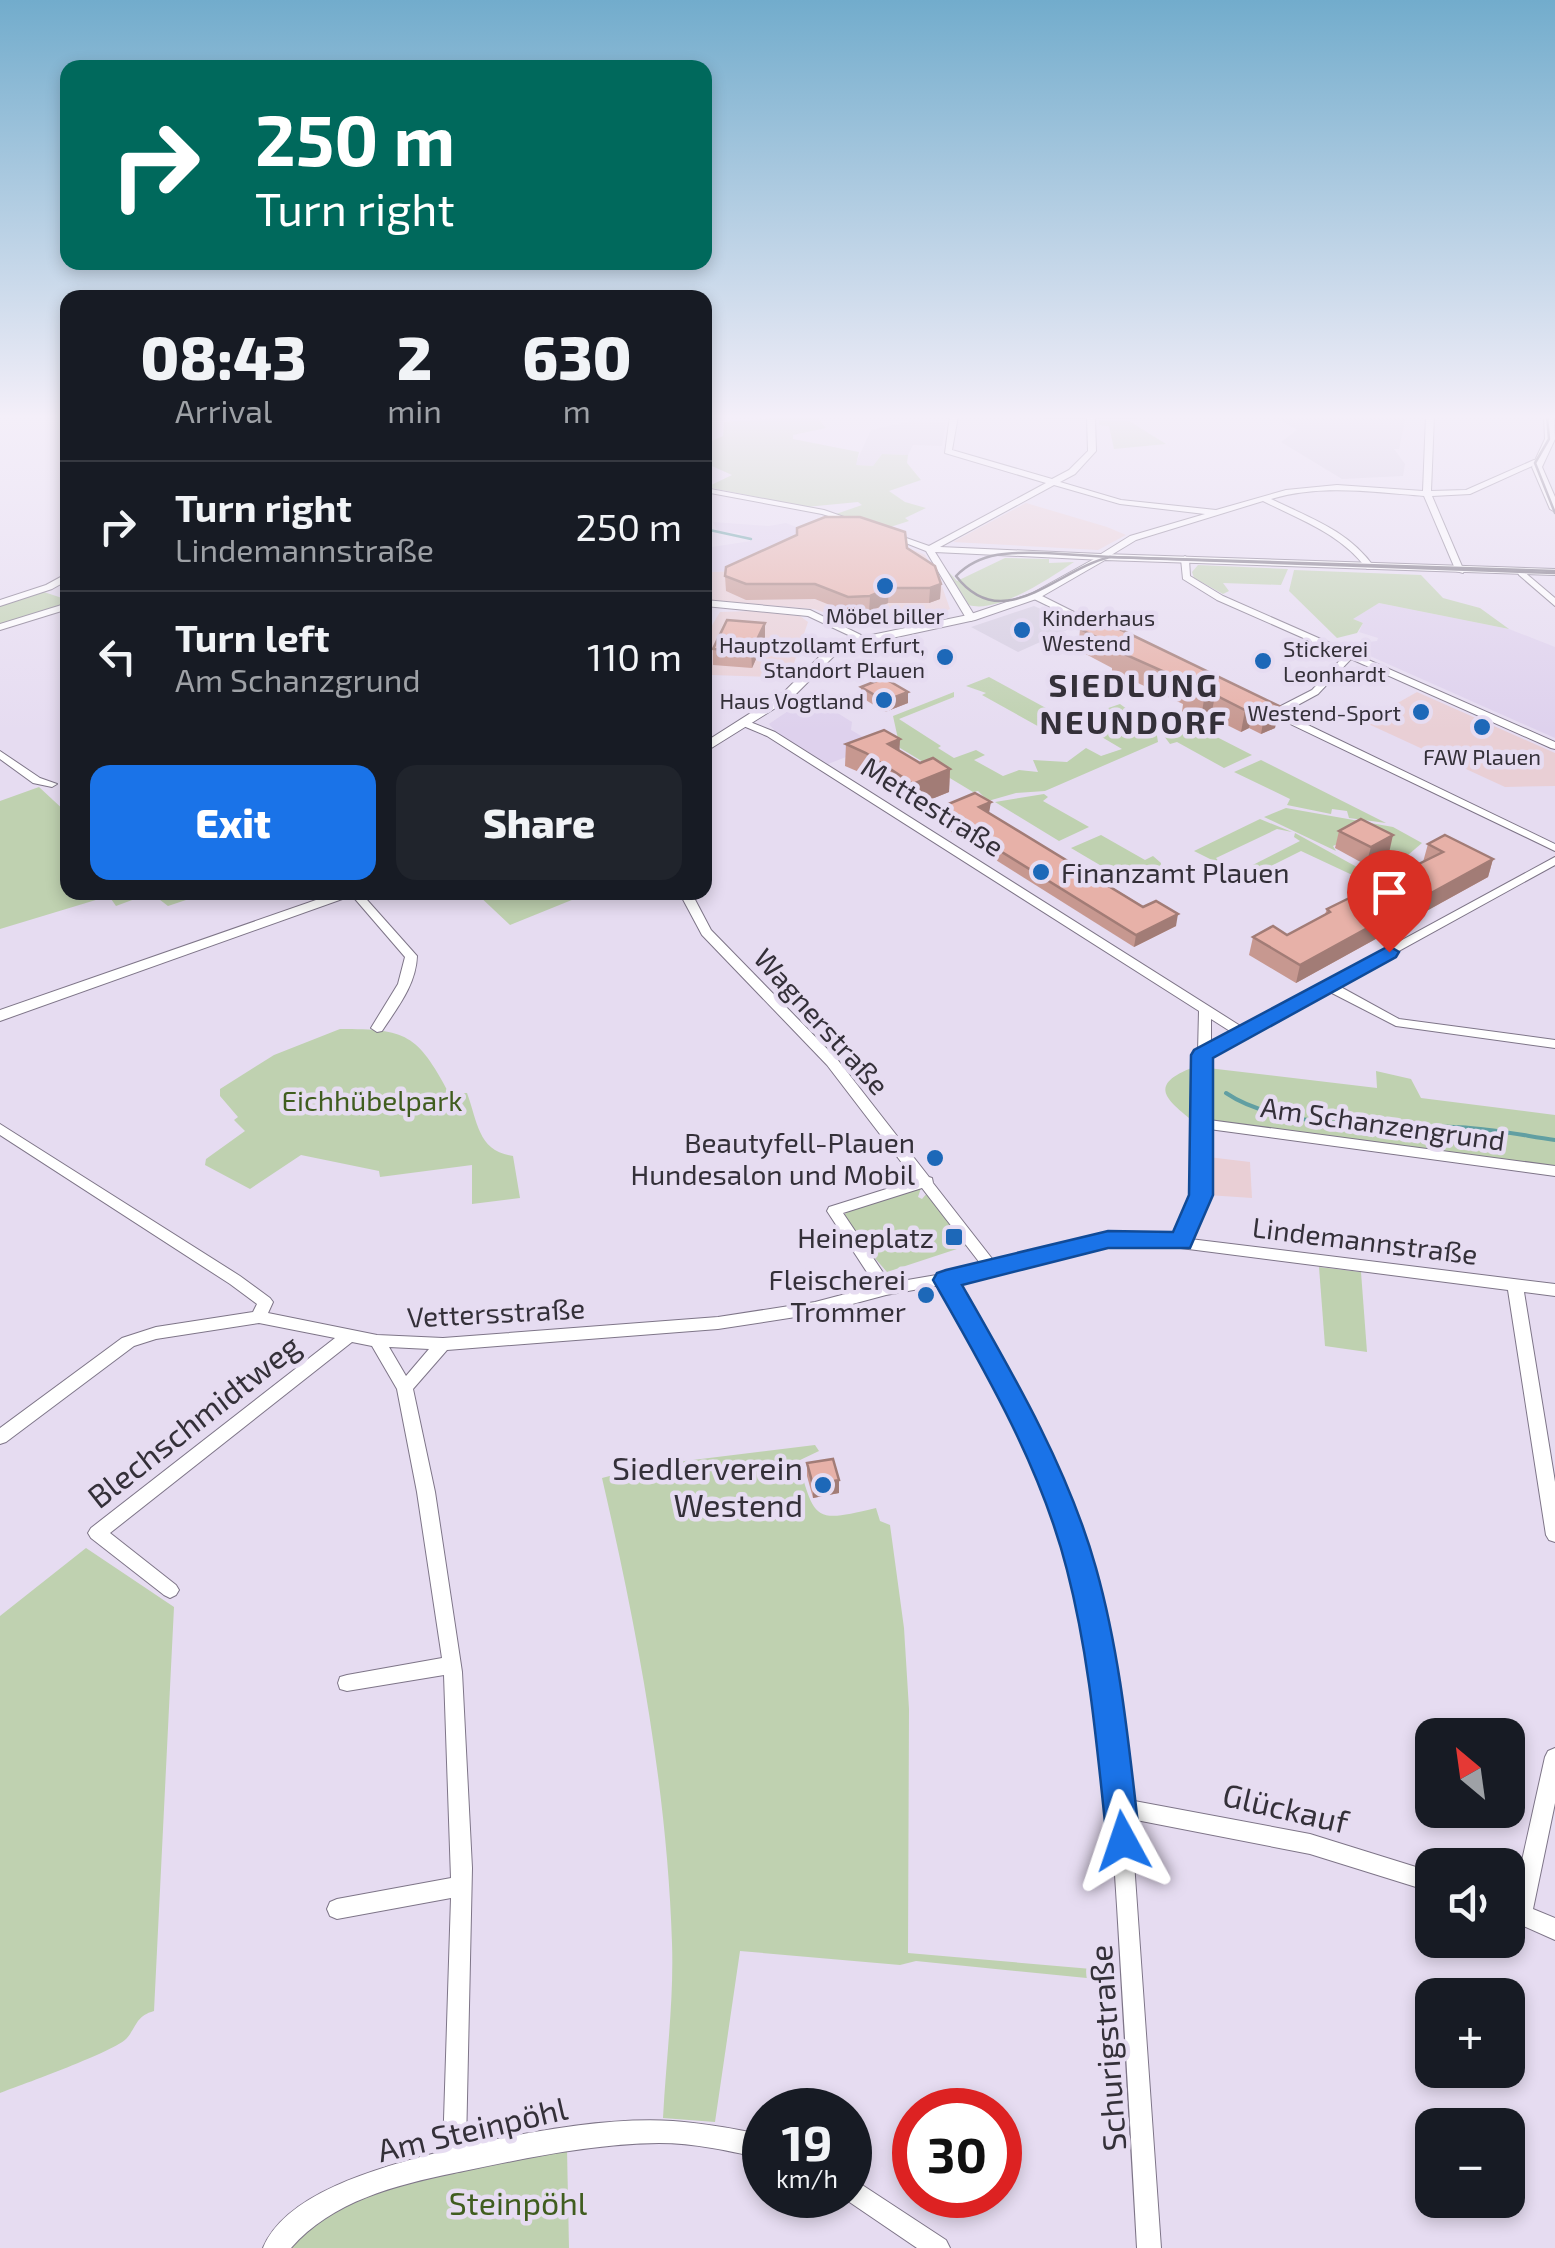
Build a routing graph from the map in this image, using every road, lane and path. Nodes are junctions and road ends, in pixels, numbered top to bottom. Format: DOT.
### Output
graph roads {
  1 [pos="851,521"];
  2 [pos="982,521"];
  3 [pos="1186,521"];
  4 [pos="1307,521"];
  5 [pos="1439,521"];
  6 [pos="863,525"];
  7 [pos="881,532"];
  8 [pos="929,550"];
  9 [pos="1103,556"];
  10 [pos="1184,559"];
  11 [pos="1370,567"];
  12 [pos="1460,570"];
  13 [pos="1555,572"];
  14 [pos="1522,573"];
  15 [pos="60,580"];
  16 [pos="48,587"];
  17 [pos="60,592"];
  18 [pos="1035,596"];
  19 [pos="0,603"];
  20 [pos="1555,603"];
  21 [pos="712,605"];
  22 [pos="60,609"];
  23 [pos="971,618"];
  24 [pos="0,629"];
  25 [pos="862,638"];
  26 [pos="1122,638"];
  27 [pos="1349,656"];
  28 [pos="1258,704"];
  29 [pos="1276,713"];
  30 [pos="744,724"];
  31 [pos="712,744"];
  32 [pos="1555,746"];
  33 [pos="0,754"];
  34 [pos="52,784"];
  35 [pos="1555,848"];
  36 [pos="1555,860"];
  37 [pos="331,900"];
  38 [pos="361,900"];
  39 [pos="689,900"];
  40 [pos="1329,986"];
  41 [pos="1205,1010"];
  42 [pos="0,1016"];
  43 [pos="377,1028"];
  44 [pos="1244,1034"];
  45 [pos="1555,1044"];
  46 [pos="1202,1055"];
  47 [pos="1204,1124"];
  48 [pos="0,1130"];
  49 [pos="1555,1171"];
  50 [pos="927,1181"];
  51 [pos="1182,1242"];
  52 [pos="994,1270"];
  53 [pos="946,1280"];
  54 [pos="1516,1285"];
  55 [pos="886,1290"];
  56 [pos="1555,1290"];
  57 [pos="259,1317"];
  58 [pos="351,1334"];
  59 [pos="378,1341"];
  60 [pos="443,1344"];
  61 [pos="405,1388"];
  62 [pos="3,1431"];
  63 [pos="1555,1535"];
  64 [pos="170,1590"];
  65 [pos="452,1665"];
  66 [pos="347,1683"];
  67 [pos="1555,1757"];
  68 [pos="1121,1808"];
  69 [pos="1525,1870"];
  70 [pos="1415,1877"];
  71 [pos="462,1886"];
  72 [pos="338,1910"];
  73 [pos="1525,1917"];
  74 [pos="1555,1929"];
  75 [pos="742,2144"];
  76 [pos="454,2162"];
  77 [pos="872,2203"];
  78 [pos="275,2248"];
  79 [pos="938,2248"];
  80 [pos="1149,2248"];
  1 -- 6 [label="street"];
  2 -- 8 [label="street"];
  3 -- 9 [label="street"];
  4 -- 11 [label="street"];
  5 -- 12 [label="street"];
  7 -- 8 [label="street"];
  8 -- 9 [label="street"];
  8 -- 23 [label="street"];
  9 -- 10 [label="street"];
  9 -- 18 [label="street"];
  10 -- 11 [label="street"];
  10 -- 27 [label="street"];
  11 -- 12 [label="street"];
  12 -- 14 [label="street"];
  13 -- 14 [label="street"];
  14 -- 20 [label="street"];
  15 -- 16 [label="street"];
  16 -- 17 [label="street"];
  16 -- 19 [label="street"];
  18 -- 23 [label="street"];
  18 -- 26 [label="street"];
  21 -- 25 [label="street"];
  22 -- 24 [label="street"];
  23 -- 25 [label="street"];
  25 -- 30 [label="street"];
  27 -- 29 [label="street"];
  27 -- 32 [label="street"];
  28 -- 29 [label="street"];
  29 -- 35 [label="street"];
  30 -- 31 [label="street"];
  30 -- 41 [label="street, Mettestraße"];
  33 -- 34 [label="street"];
  36 -- 40 [label="street"];
  37 -- 42 [label="street"];
  38 -- 43 [label="street"];
  39 -- 50 [label="street, Wagnerstraße"];
  40 -- 44 [label="street"];
  40 -- 45 [label="street"];
  41 -- 44 [label="street, Mettestraße"];
  41 -- 46 [label="street"];
  44 -- 46 [label="street"];
  46 -- 47 [label="street"];
  47 -- 49 [label="street, Am Schanzengrund"];
  47 -- 51 [label="street"];
  48 -- 57 [label="street"];
  50 -- 52 [label="street"];
  50 -- 55 [label="street"];
  51 -- 52 [label="street, Lindemannstraße"];
  51 -- 54 [label="street, Lindemannstraße"];
  52 -- 53 [label="street"];
  53 -- 55 [label="street"];
  53 -- 68 [label="street, Schurigstraße"];
  54 -- 56 [label="street, Lindemannstraße"];
  54 -- 63 [label="street"];
  55 -- 60 [label="street, Vettersstraße"];
  57 -- 58 [label="street, Vettersstraße"];
  57 -- 62 [label="street, Vettersstraße"];
  58 -- 59 [label="street, Vettersstraße"];
  58 -- 64 [label="street, Blechschmidtweg"];
  59 -- 60 [label="street, Vettersstraße"];
  59 -- 61 [label="street"];
  60 -- 61 [label="street"];
  61 -- 65 [label="street"];
  65 -- 66 [label="street"];
  65 -- 71 [label="street"];
  67 -- 69 [label="street"];
  68 -- 70 [label="street, Glückauf"];
  68 -- 80 [label="street, Schurigstraße"];
  71 -- 72 [label="street"];
  71 -- 76 [label="street"];
  73 -- 74 [label="street"];
  75 -- 76 [label="street, Am Steinpöhl"];
  76 -- 78 [label="street, Am Steinpöhl"];
  77 -- 79 [label="street"];
}
